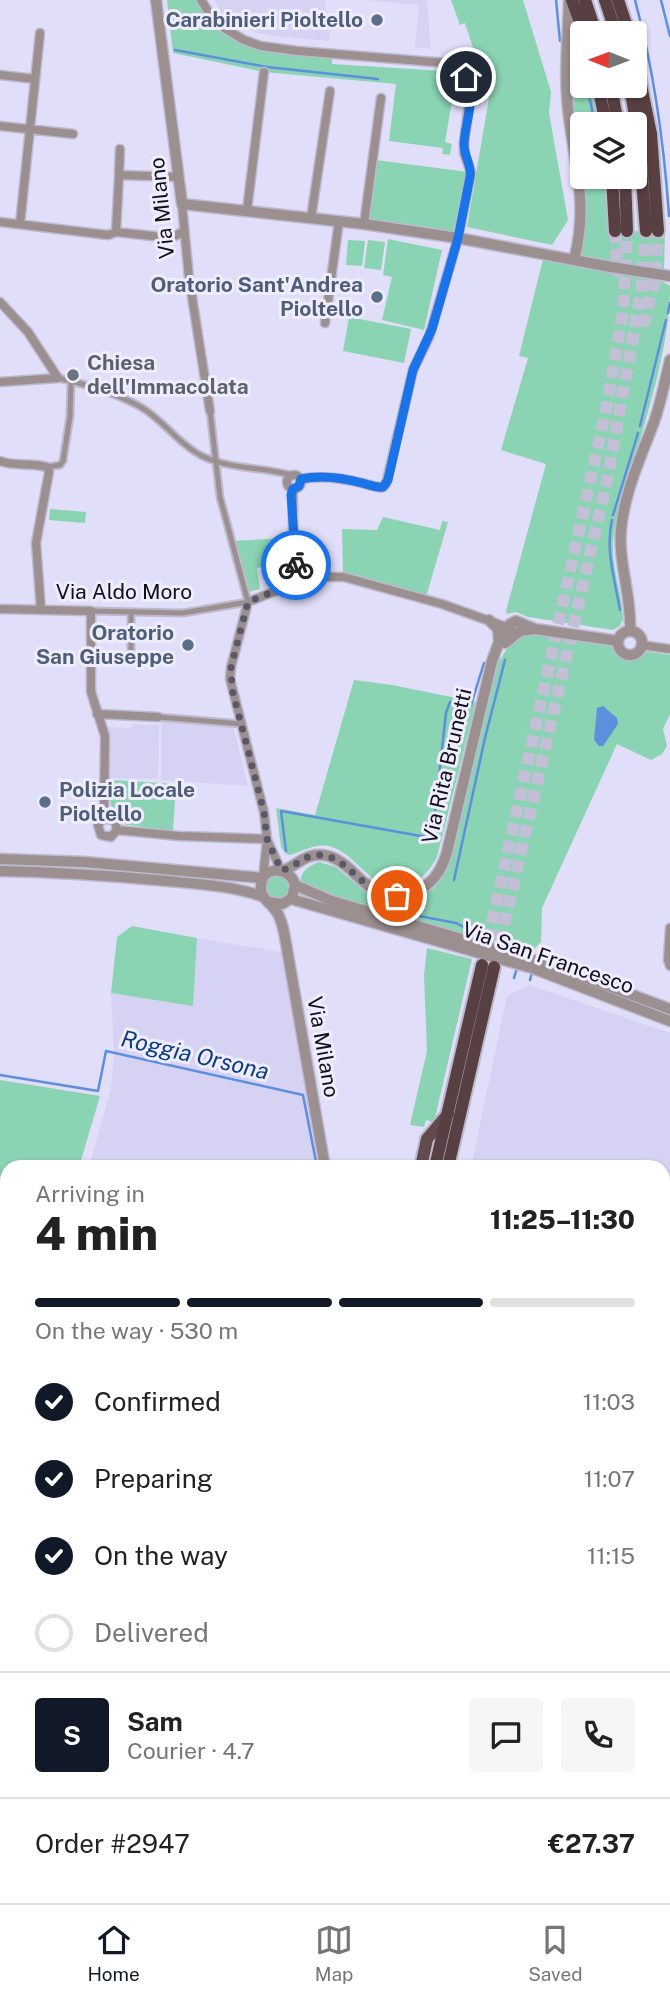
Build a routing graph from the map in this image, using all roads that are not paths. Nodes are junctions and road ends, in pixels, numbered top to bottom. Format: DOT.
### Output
graph roads {
  1 [pos="156,0"];
  2 [pos="201,0"];
  3 [pos="571,0"];
  4 [pos="585,0"];
  5 [pos="605,0"];
  6 [pos="618,0"];
  7 [pos="579,21"];
  8 [pos="592,21"];
  9 [pos="612,21"];
  10 [pos="625,21"];
  11 [pos="40,33"];
  12 [pos="264,72"];
  13 [pos="0,75"];
  14 [pos="35,79"];
  15 [pos="330,92"];
  16 [pos="381,98"];
  17 [pos="632,98"];
  18 [pos="643,98"];
  19 [pos="0,126"];
  20 [pos="30,129"];
  21 [pos="73,134"];
  22 [pos="120,149"];
  23 [pos="119,175"];
  24 [pos="179,177"];
  25 [pos="614,189"];
  26 [pos="624,189"];
  27 [pos="183,204"];
  28 [pos="247,210"];
  29 [pos="311,218"];
  30 [pos="339,221"];
  31 [pos="0,222"];
  32 [pos="20,224"];
  33 [pos="364,224"];
  34 [pos="184,231"];
  35 [pos="116,232"];
  36 [pos="458,238"];
  37 [pos="574,260"];
  38 [pos="670,279"];
  39 [pos="0,302"];
  40 [pos="325,323"];
  41 [pos="670,360"];
  42 [pos="58,378"];
  43 [pos="71,381"];
  44 [pos="0,382"];
  45 [pos="210,411"];
  46 [pos="0,461"];
  47 [pos="218,462"];
  48 [pos="47,467"];
  49 [pos="291,475"];
  50 [pos="301,479"];
  51 [pos="293,489"];
  52 [pos="298,582"];
  53 [pos="248,602"];
  54 [pos="0,609"];
  55 [pos="41,610"];
  56 [pos="91,611"];
  57 [pos="131,612"];
  58 [pos="488,619"];
  59 [pos="515,628"];
  60 [pos="630,631"];
  61 [pos="618,642"];
  62 [pos="641,645"];
  63 [pos="497,647"];
  64 [pos="670,649"];
  65 [pos="131,657"];
  66 [pos="97,714"];
  67 [pos="158,717"];
  68 [pos="242,724"];
  69 [pos="104,818"];
  70 [pos="117,830"];
  71 [pos="267,839"];
  72 [pos="316,855"];
  73 [pos="0,859"];
  74 [pos="0,871"];
  75 [pos="282,871"];
  76 [pos="263,878"];
  77 [pos="295,883"];
  78 [pos="266,899"];
  79 [pos="289,900"];
  80 [pos="670,928"];
  81 [pos="284,932"];
  82 [pos="670,966"];
  83 [pos="670,999"];
  84 [pos="654,1004"];
  85 [pos="670,1009"];
  86 [pos="670,1021"];
  87 [pos="447,1114"];
  88 [pos="324,1160"];
  89 [pos="422,1160"];
  90 [pos="437,1160"];
  91 [pos="450,1160"];
  1 -- 24 [label="street, Via Milano"];
  2 -- 36 [label="street"];
  3 -- 7 [label="highway"];
  3 -- 37 [label="street"];
  4 -- 8 [label="highway"];
  5 -- 9 [label="highway"];
  6 -- 10 [label="highway"];
  11 -- 14 [label="street"];
  12 -- 28 [label="street"];
  13 -- 14 [label="street"];
  14 -- 20 [label="street"];
  15 -- 29 [label="street"];
  16 -- 33 [label="street"];
  17 -- 18 [label="highway"];
  19 -- 20 [label="street"];
  20 -- 21 [label="street"];
  20 -- 32 [label="street"];
  22 -- 23 [label="street"];
  23 -- 24 [label="street"];
  23 -- 35 [label="street"];
  24 -- 27 [label="street, Via Milano"];
  25 -- 26 [label="highway"];
  27 -- 28 [label="street"];
  27 -- 34 [label="street, Via Milano"];
  28 -- 29 [label="street"];
  29 -- 30 [label="street"];
  30 -- 33 [label="street"];
  30 -- 40 [label="street"];
  31 -- 32 [label="street"];
  32 -- 35 [label="street"];
  33 -- 36 [label="street"];
  34 -- 35 [label="street"];
  34 -- 45 [label="street, Via Milano"];
  36 -- 37 [label="street"];
  36 -- 50 [label="street"];
  37 -- 38 [label="street"];
  39 -- 42 [label="street"];
  41 -- 60 [label="street"];
  42 -- 43 [label="street"];
  42 -- 44 [label="street"];
  43 -- 47 [label="street"];
  43 -- 48 [label="street"];
  45 -- 47 [label="street"];
  46 -- 48 [label="street"];
  47 -- 49 [label="street"];
  47 -- 53 [label="street"];
  48 -- 55 [label="street"];
  49 -- 50 [label="street"];
  49 -- 51 [label="street"];
  50 -- 51 [label="street"];
  51 -- 52 [label="street"];
  52 -- 53 [label="street"];
  52 -- 58 [label="street"];
  53 -- 57 [label="street, Via Aldo Moro"];
  53 -- 68 [label="street"];
  54 -- 55 [label="street, Via Aldo Moro"];
  55 -- 56 [label="street, Via Aldo Moro"];
  56 -- 57 [label="street, Via Aldo Moro"];
  56 -- 66 [label="street"];
  57 -- 65 [label="street"];
  58 -- 59 [label="street"];
  58 -- 63 [label="street"];
  59 -- 61 [label="street"];
  59 -- 63 [label="street, Via Rita Brunetti"];
  60 -- 61 [label="street"];
  60 -- 62 [label="street"];
  61 -- 62 [label="street"];
  62 -- 64 [label="street"];
  63 -- 72 [label="street, Via Rita Brunetti"];
  66 -- 67 [label="street"];
  66 -- 69 [label="street"];
  67 -- 68 [label="street"];
  68 -- 71 [label="street"];
  69 -- 70 [label="street"];
  69 -- 70 [label="street"];
  70 -- 71 [label="street"];
  71 -- 75 [label="street"];
  71 -- 76 [label="street"];
  72 -- 75 [label="street"];
  72 -- 77 [label="street"];
  73 -- 76 [label="street"];
  74 -- 78 [label="street"];
  75 -- 76 [label="street"];
  75 -- 77 [label="street"];
  76 -- 78 [label="street"];
  77 -- 79 [label="street"];
  77 -- 84 [label="street, Via San Francesco"];
  78 -- 79 [label="street"];
  78 -- 81 [label="street, Via Milano"];
  79 -- 81 [label="street, Via Milano"];
  79 -- 86 [label="street, Via San Francesco"];
  80 -- 82 [label="street"];
  81 -- 88 [label="street, Via Milano"];
  83 -- 84 [label="street"];
  84 -- 85 [label="street, Via San Francesco"];
  87 -- 89 [label="main road"];
  87 -- 90 [label="highway"];
  87 -- 91 [label="highway"];
}
